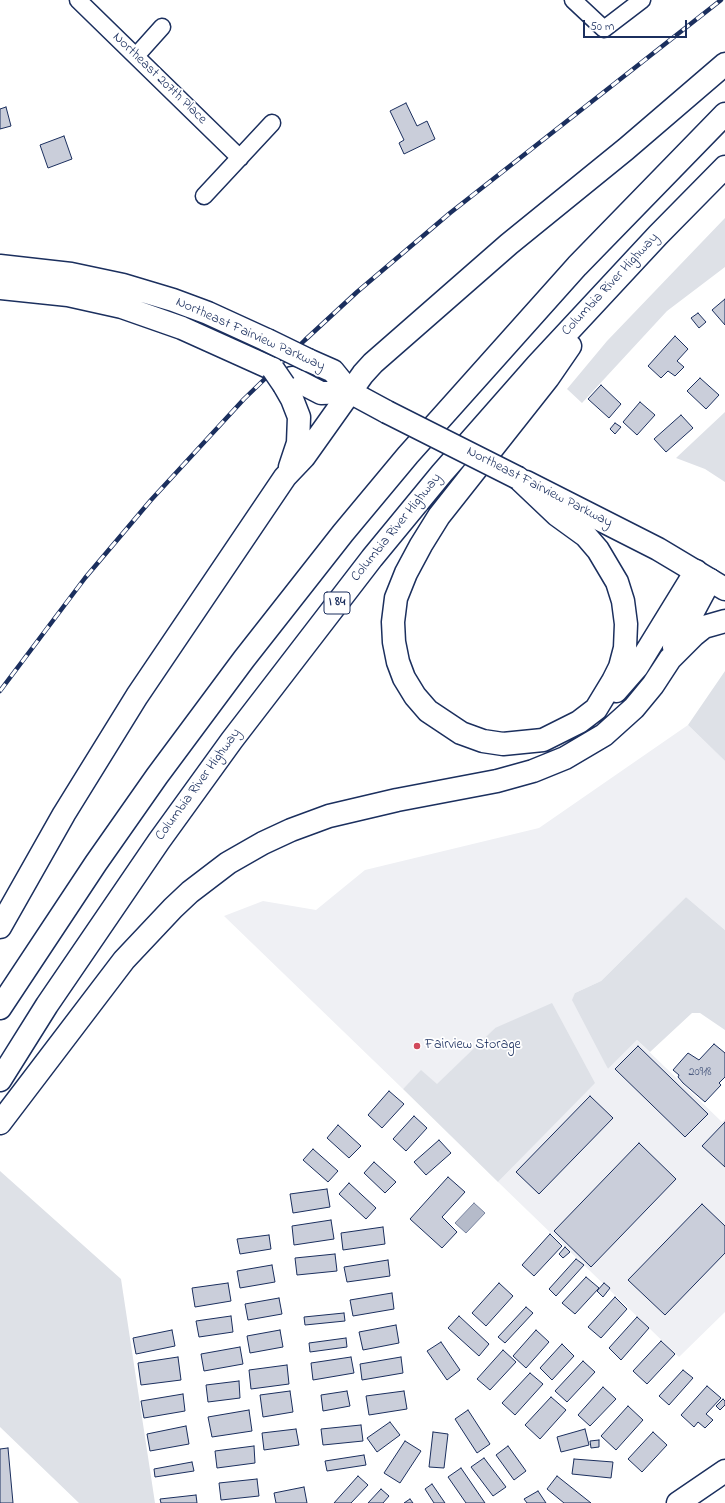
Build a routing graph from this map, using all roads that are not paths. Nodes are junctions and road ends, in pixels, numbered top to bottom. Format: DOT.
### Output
graph roads {
  1 [pos="78,0"];
  2 [pos="573,0"];
  3 [pos="642,0"];
  4 [pos="162,27"];
  5 [pos="136,56"];
  6 [pos="725,64"];
  7 [pos="725,114"];
  8 [pos="272,123"];
  9 [pos="240,158"];
  10 [pos="725,167"];
  11 [pos="204,196"];
  12 [pos="0,266"];
  13 [pos="612,284"];
  14 [pos="0,288"];
  15 [pos="283,377"];
  16 [pos="350,392"];
  17 [pos="285,477"];
  18 [pos="518,478"];
  19 [pos="710,580"];
  20 [pos="725,621"];
  21 [pos="670,659"];
  22 [pos="596,709"];
  23 [pos="0,928"];
  24 [pos="0,1008"];
  25 [pos="0,1080"];
  26 [pos="0,1123"];
  27 [pos="725,1471"];
  28 [pos="678,1503"];
  1 -- 5 [label="street, Northeast 207th Place"];
  2 -- 3 [label="street"];
  4 -- 5 [label="street"];
  5 -- 9 [label="street, Northeast 207th Place"];
  6 -- 16 [label="main road"];
  7 -- 24 [label="main road"];
  8 -- 9 [label="street"];
  9 -- 11 [label="street"];
  10 -- 13 [label="main road, Columbia River Highway / I 84"];
  12 -- 16 [label="main road, Northeast Fairview Parkway, bridge"];
  13 -- 22 [label="main road"];
  13 -- 25 [label="main road, Columbia River Highway / I 84"];
  14 -- 15 [label="main road, Northeast Fairview Parkway"];
  15 -- 16 [label="main road, Northeast Fairview Parkway"];
  15 -- 17 [label="main road"];
  16 -- 17 [label="main road"];
  16 -- 18 [label="main road, Northeast Fairview Parkway, bridge"];
  17 -- 23 [label="main road"];
  18 -- 19 [label="main road, Northeast Fairview Parkway"];
  18 -- 22 [label="main road"];
  19 -- 21 [label="main road"];
  19 -- 22 [label="main road"];
  20 -- 21 [label="main road"];
  21 -- 26 [label="main road"];
  27 -- 28 [label="main road"];
}
